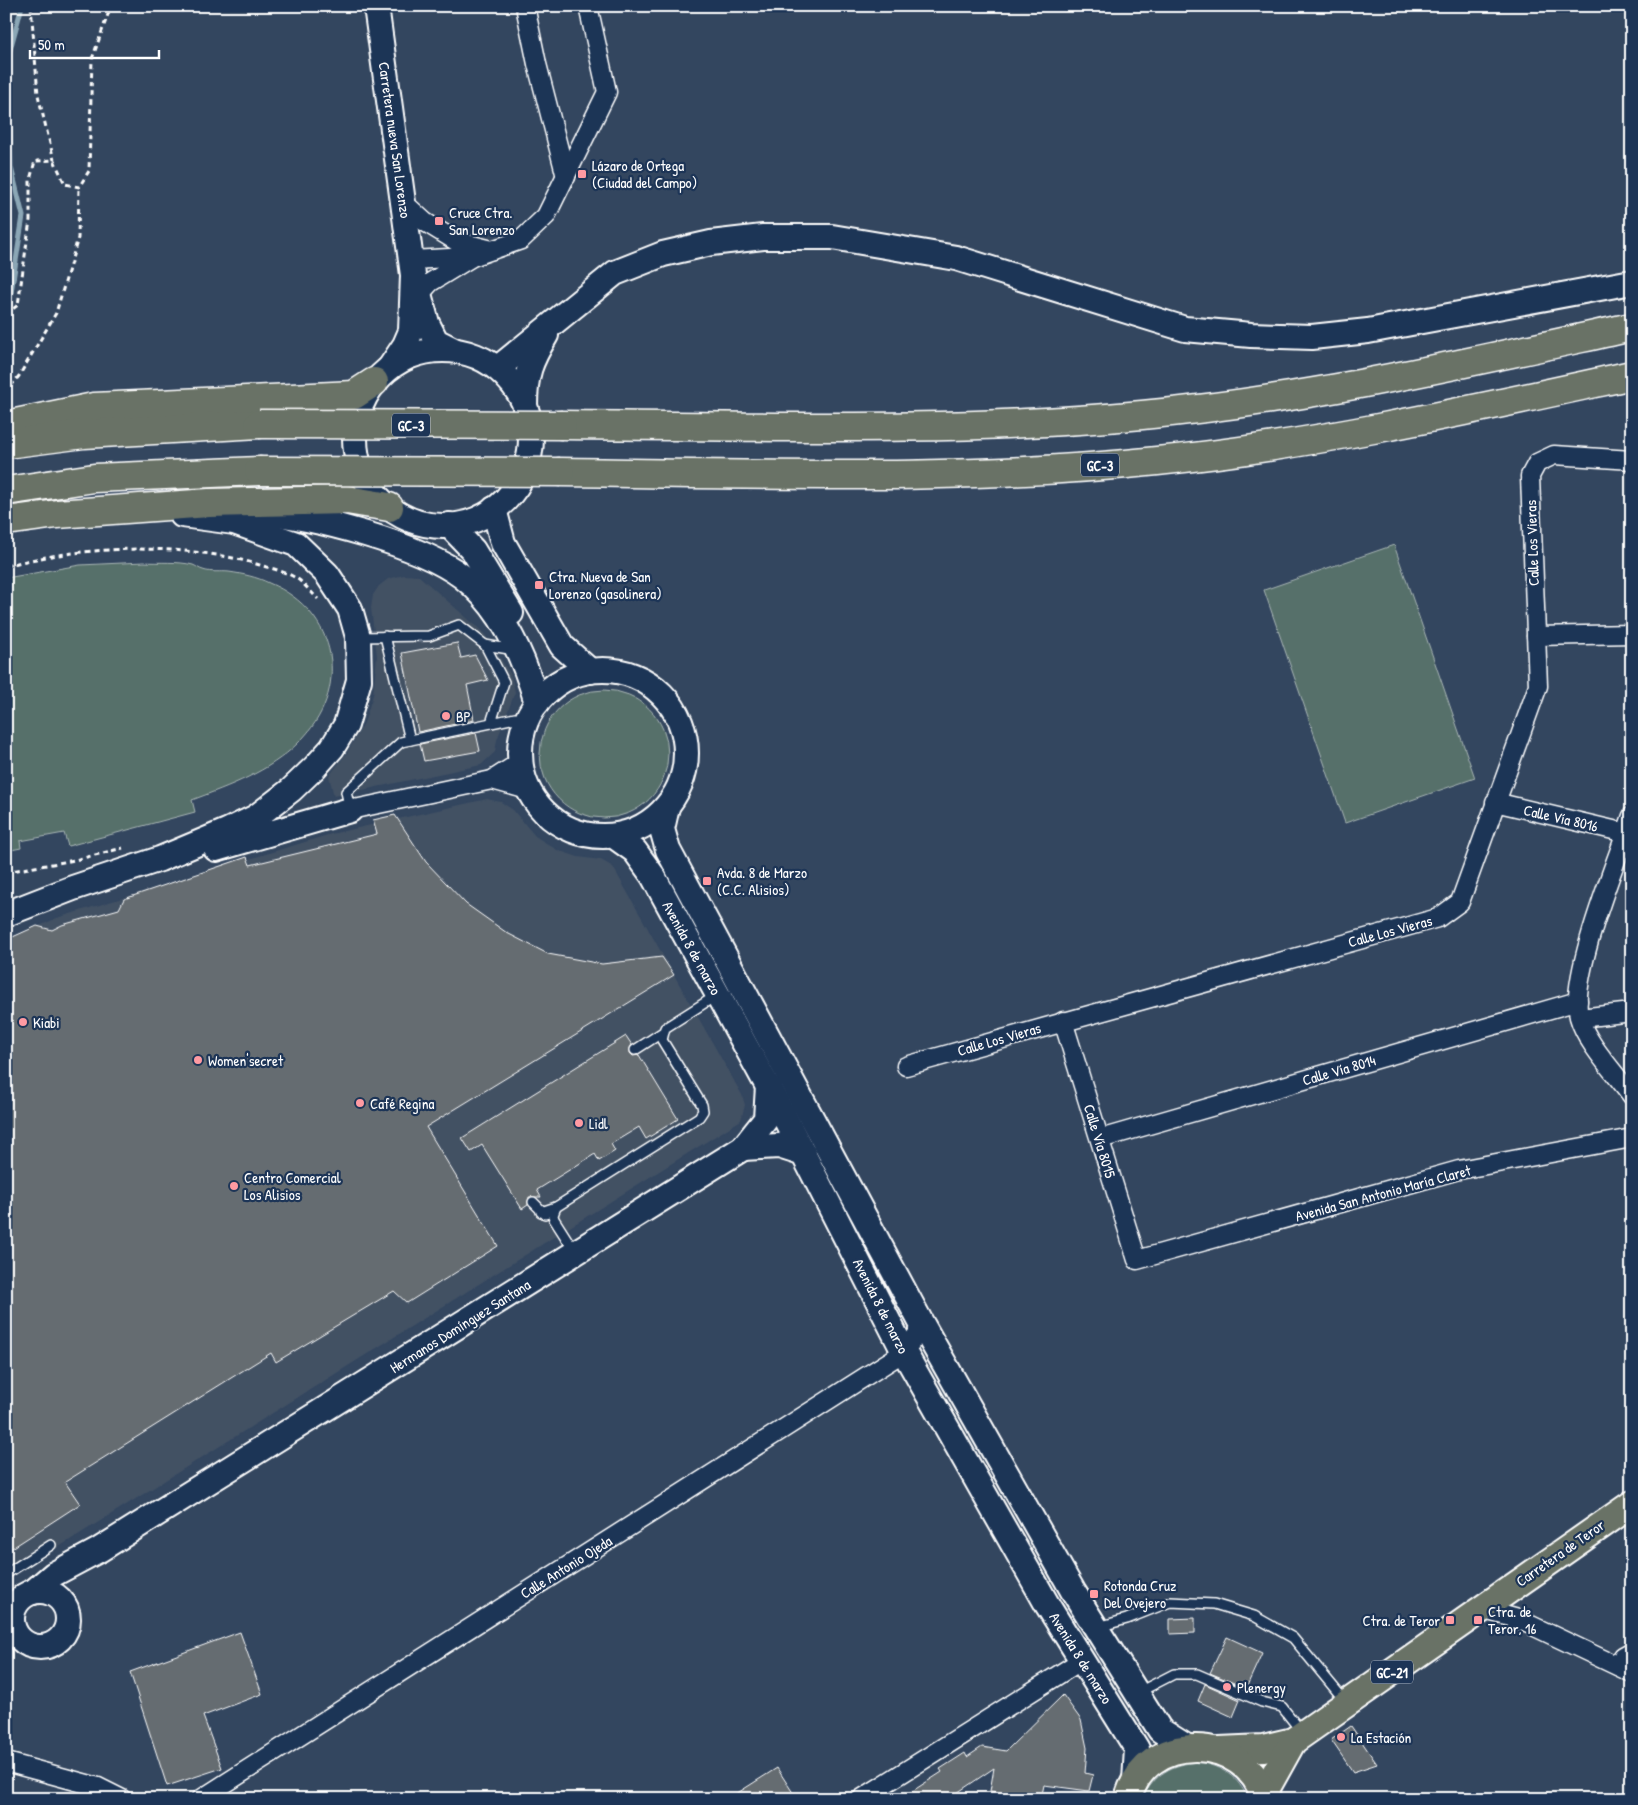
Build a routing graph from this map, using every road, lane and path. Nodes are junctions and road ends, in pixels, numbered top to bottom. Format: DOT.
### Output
graph roads {
  1 [pos="31,6"];
  2 [pos="111,6"];
  3 [pos="376,6"];
  4 [pos="526,6"];
  5 [pos="588,6"];
  6 [pos="54,160"];
  7 [pos="566,177"];
  8 [pos="79,187"];
  9 [pos="403,202"];
  10 [pos="493,250"];
  11 [pos="472,257"];
  12 [pos="414,276"];
  13 [pos="1632,282"];
  14 [pos="8,313"];
  15 [pos="6,325"];
  16 [pos="550,326"];
  17 [pos="1632,327"];
  18 [pos="454,350"];
  19 [pos="498,368"];
  20 [pos="382,374"];
  21 [pos="1632,375"];
  22 [pos="11,386"];
  23 [pos="526,406"];
  24 [pos="6,425"];
  25 [pos="6,444"];
  26 [pos="1632,460"];
  27 [pos="6,491"];
  28 [pos="388,507"];
  29 [pos="494,509"];
  30 [pos="57,514"];
  31 [pos="182,515"];
  32 [pos="6,521"];
  33 [pos="449,525"];
  34 [pos="6,566"];
  35 [pos="323,604"];
  36 [pos="1632,634"];
  37 [pos="385,636"];
  38 [pos="1536,636"];
  39 [pos="358,637"];
  40 [pos="485,645"];
  41 [pos="519,651"];
  42 [pos="590,671"];
  43 [pos="536,706"];
  44 [pos="491,723"];
  45 [pos="410,740"];
  46 [pos="520,762"];
  47 [pos="492,780"];
  48 [pos="528,790"];
  49 [pos="1496,802"];
  50 [pos="667,807"];
  51 [pos="350,810"];
  52 [pos="1632,816"];
  53 [pos="1626,833"];
  54 [pos="614,836"];
  55 [pos="126,848"];
  56 [pos="160,859"];
  57 [pos="6,872"];
  58 [pos="6,914"];
  59 [pos="718,995"];
  60 [pos="1579,1009"];
  61 [pos="1632,1012"];
  62 [pos="1064,1021"];
  63 [pos="663,1032"];
  64 [pos="635,1050"];
  65 [pos="906,1066"];
  66 [pos="768,1086"];
  67 [pos="1632,1096"];
  68 [pos="1632,1138"];
  69 [pos="1100,1139"];
  70 [pos="743,1148"];
  71 [pos="804,1154"];
  72 [pos="533,1202"];
  73 [pos="556,1207"];
  74 [pos="541,1212"];
  75 [pos="554,1219"];
  76 [pos="575,1252"];
  77 [pos="1137,1260"];
  78 [pos="923,1326"];
  79 [pos="904,1352"];
  80 [pos="1632,1504"];
  81 [pos="51,1546"];
  82 [pos="99,1550"];
  83 [pos="6,1574"];
  84 [pos="1513,1587"];
  85 [pos="20,1599"];
  86 [pos="63,1604"];
  87 [pos="1481,1609"];
  88 [pos="1518,1619"];
  89 [pos="1095,1628"];
  90 [pos="10,1630"];
  91 [pos="1632,1651"];
  92 [pos="1082,1660"];
  93 [pos="1625,1670"];
  94 [pos="1137,1694"];
  95 [pos="1347,1703"];
  96 [pos="1298,1737"];
  97 [pos="1187,1747"];
  98 [pos="1219,1750"];
  99 [pos="6,1762"];
  100 [pos="1131,1790"];
  101 [pos="1264,1796"];
  102 [pos="122,1799"];
  103 [pos="201,1799"];
  104 [pos="861,1799"];
  1 -- 6 [label="path"];
  2 -- 8 [label="path"];
  3 -- 9 [label="street, Carretera nueva San Lorenzo"];
  4 -- 7 [label="street"];
  5 -- 7 [label="street"];
  6 -- 8 [label="path"];
  6 -- 14 [label="path"];
  7 -- 10 [label="street"];
  8 -- 22 [label="path"];
  9 -- 10 [label="street"];
  9 -- 12 [label="street, Carretera nueva San Lorenzo"];
  10 -- 11 [label="street"];
  11 -- 12 [label="street"];
  11 -- 12 [label="street"];
  12 -- 18 [label="street, Carretera nueva San Lorenzo"];
  12 -- 20 [label="street, Carretera nueva San Lorenzo"];
  13 -- 16 [label="street"];
  14 -- 15 [label="path"];
  16 -- 19 [label="street"];
  16 -- 23 [label="street"];
  17 -- 25 [label="highway, GC-3, bridge"];
  18 -- 19 [label="street"];
  18 -- 20 [label="street"];
  19 -- 23 [label="street"];
  20 -- 24 [label="highway"];
  20 -- 28 [label="street"];
  21 -- 27 [label="highway, GC-3, bridge"];
  23 -- 29 [label="street"];
  26 -- 38 [label="street, Calle Los Vieras"];
  28 -- 30 [label="highway"];
  28 -- 33 [label="street"];
  29 -- 33 [label="street"];
  29 -- 42 [label="street"];
  30 -- 31 [label="street"];
  30 -- 32 [label="highway"];
  31 -- 39 [label="street"];
  31 -- 41 [label="street"];
  33 -- 43 [label="street"];
  34 -- 35 [label="path"];
  36 -- 38 [label="street"];
  37 -- 39 [label="lane"];
  37 -- 40 [label="lane"];
  37 -- 45 [label="lane"];
  38 -- 49 [label="street, Calle Los Vieras"];
  39 -- 56 [label="street"];
  40 -- 41 [label="lane"];
  40 -- 44 [label="lane"];
  41 -- 43 [label="street"];
  42 -- 43 [label="street"];
  42 -- 50 [label="street"];
  43 -- 44 [label="lane"];
  43 -- 46 [label="street"];
  44 -- 45 [label="lane"];
  45 -- 51 [label="lane"];
  46 -- 47 [label="street"];
  46 -- 48 [label="street"];
  47 -- 48 [label="street"];
  47 -- 51 [label="street"];
  48 -- 54 [label="street"];
  49 -- 53 [label="street, Calle Vía 8016"];
  49 -- 62 [label="street, Calle Los Vieras"];
  50 -- 54 [label="street"];
  50 -- 78 [label="street, Avenida 8 de marzo"];
  51 -- 56 [label="street"];
  52 -- 53 [label="street"];
  53 -- 60 [label="street"];
  54 -- 59 [label="street, Avenida 8 de marzo"];
  55 -- 57 [label="path"];
  56 -- 58 [label="street"];
  59 -- 63 [label="lane"];
  59 -- 66 [label="street, Avenida 8 de marzo"];
  60 -- 61 [label="street, Calle Vía 8014"];
  60 -- 67 [label="street"];
  60 -- 69 [label="street, Calle Vía 8014"];
  62 -- 65 [label="street, Calle Los Vieras"];
  62 -- 69 [label="street, Calle Vía 8015"];
  63 -- 64 [label="lane"];
  63 -- 73 [label="lane"];
  66 -- 70 [label="street, Hermanos Domínguez Santana"];
  66 -- 71 [label="street, Avenida 8 de marzo"];
  68 -- 77 [label="street, Avenida San Antonio María Claret"];
  69 -- 77 [label="street, Calle Vía 8015"];
  70 -- 71 [label="street, Hermanos Domínguez Santana"];
  70 -- 76 [label="street, Hermanos Domínguez Santana"];
  71 -- 79 [label="street, Avenida 8 de marzo"];
  72 -- 74 [label="lane"];
  73 -- 74 [label="lane"];
  73 -- 75 [label="lane"];
  74 -- 75 [label="lane"];
  75 -- 76 [label="lane"];
  76 -- 82 [label="street, Hermanos Domínguez Santana"];
  78 -- 79 [label="street, Calle Antonio Ojeda"];
  78 -- 89 [label="street, Avenida 8 de marzo"];
  79 -- 92 [label="street, Avenida 8 de marzo"];
  79 -- 103 [label="street, Calle Antonio Ojeda"];
  80 -- 84 [label="main road, Carretera de Teror / GC-21"];
  81 -- 83 [label="lane"];
  82 -- 85 [label="street"];
  82 -- 86 [label="street"];
  84 -- 87 [label="main road, Carretera de Teror / GC-21"];
  84 -- 88 [label="street"];
  85 -- 86 [label="street"];
  85 -- 90 [label="street"];
  86 -- 90 [label="street"];
  87 -- 88 [label="street"];
  87 -- 95 [label="main road, Carretera de Teror / GC-21"];
  88 -- 93 [label="street"];
  89 -- 94 [label="street, Avenida 8 de marzo"];
  89 -- 95 [label="lane"];
  91 -- 93 [label="street"];
  92 -- 100 [label="street, Avenida 8 de marzo"];
  92 -- 104 [label="street"];
  94 -- 96 [label="lane"];
  94 -- 97 [label="street, Avenida 8 de marzo"];
  95 -- 96 [label="main road, Carretera de Teror / GC-21"];
  96 -- 98 [label="main road, Carretera de Teror / GC-21"];
  96 -- 101 [label="main road, Carretera de Teror / GC-21"];
  97 -- 98 [label="main road, Carretera de Teror"];
  97 -- 100 [label="main road"];
  98 -- 101 [label="main road"];
  99 -- 102 [label="street"];
}
